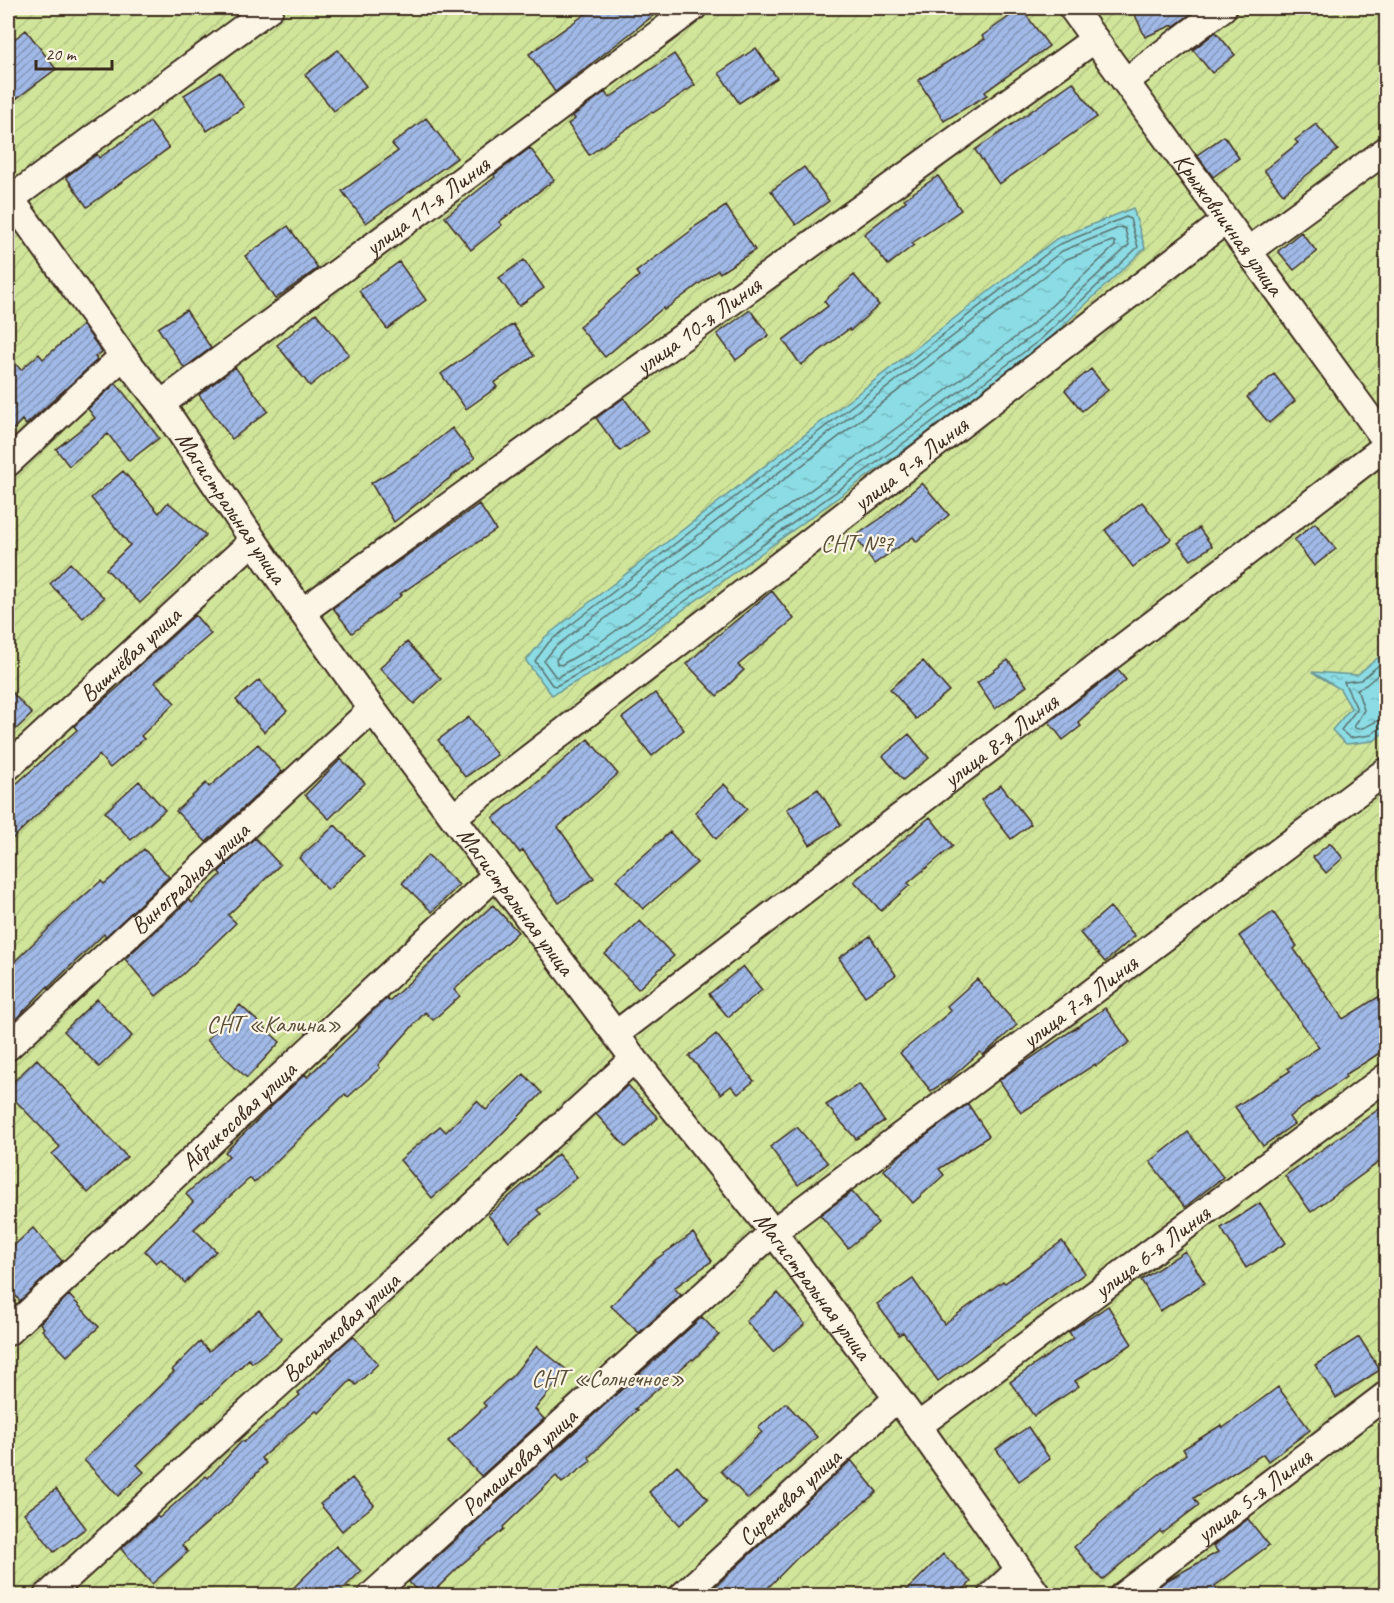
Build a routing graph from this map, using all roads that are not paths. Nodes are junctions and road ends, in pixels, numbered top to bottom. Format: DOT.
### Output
graph roads {
  1 [pos="270,8"];
  2 [pos="693,8"];
  3 [pos="1072,8"];
  4 [pos="1223,8"];
  5 [pos="1095,39"];
  6 [pos="1126,81"];
  7 [pos="1386,150"];
  8 [pos="8,198"];
  9 [pos="1225,221"];
  10 [pos="1248,251"];
  11 [pos="123,356"];
  12 [pos="161,404"];
  13 [pos="1386,444"];
  14 [pos="8,463"];
  15 [pos="253,541"];
  16 [pos="302,612"];
  17 [pos="372,709"];
  18 [pos="8,767"];
  19 [pos="1386,771"];
  20 [pos="453,817"];
  21 [pos="496,875"];
  22 [pos="616,1034"];
  23 [pos="8,1047"];
  24 [pos="634,1059"];
  25 [pos="1386,1077"];
  26 [pos="773,1232"];
  27 [pos="8,1332"];
  28 [pos="1386,1395"];
  29 [pos="896,1399"];
  30 [pos="918,1426"];
  31 [pos="1019,1570"];
  32 [pos="47,1596"];
  33 [pos="372,1596"];
  34 [pos="682,1596"];
  35 [pos="991,1596"];
  36 [pos="1038,1596"];
  37 [pos="1122,1596"];
  1 -- 8 [label="street"];
  2 -- 12 [label="street, улица 11-я Линия"];
  3 -- 5 [label="street, Крыжовничная улица"];
  4 -- 6 [label="street"];
  5 -- 6 [label="street, Крыжовничная улица"];
  5 -- 16 [label="street, улица 10-я Линия"];
  6 -- 9 [label="street, Крыжовничная улица"];
  7 -- 10 [label="street"];
  8 -- 11 [label="street, Магистральная улица"];
  9 -- 10 [label="street, Крыжовничная улица"];
  9 -- 20 [label="street, улица 9-я Линия"];
  10 -- 13 [label="street, Крыжовничная улица"];
  11 -- 12 [label="street, Магистральная улица"];
  11 -- 14 [label="street"];
  12 -- 15 [label="street, Магистральная улица"];
  13 -- 22 [label="street, улица 8-я Линия"];
  15 -- 16 [label="street, Магистральная улица"];
  15 -- 18 [label="street, Вишнёвая улица"];
  16 -- 17 [label="street, Магистральная улица"];
  17 -- 20 [label="street, Магистральная улица"];
  17 -- 23 [label="street, Виноградная улица"];
  19 -- 26 [label="street, улица 7-я Линия"];
  20 -- 21 [label="street, Магистральная улица"];
  21 -- 22 [label="street, Магистральная улица"];
  21 -- 27 [label="street, Абрикосовая улица"];
  22 -- 24 [label="street, Магистральная улица"];
  24 -- 26 [label="street, Магистральная улица"];
  24 -- 32 [label="street, Васильковая улица"];
  25 -- 30 [label="street, улица 6-я Линия"];
  26 -- 29 [label="street, Магистральная улица"];
  26 -- 33 [label="street, Ромашковая улица"];
  28 -- 37 [label="street, улица 5-я Линия"];
  29 -- 30 [label="street, Магистральная улица"];
  29 -- 34 [label="street, Сиреневая улица"];
  30 -- 31 [label="street, Магистральная улица"];
  31 -- 35 [label="street"];
  31 -- 36 [label="street, Магистральная улица"];
}
